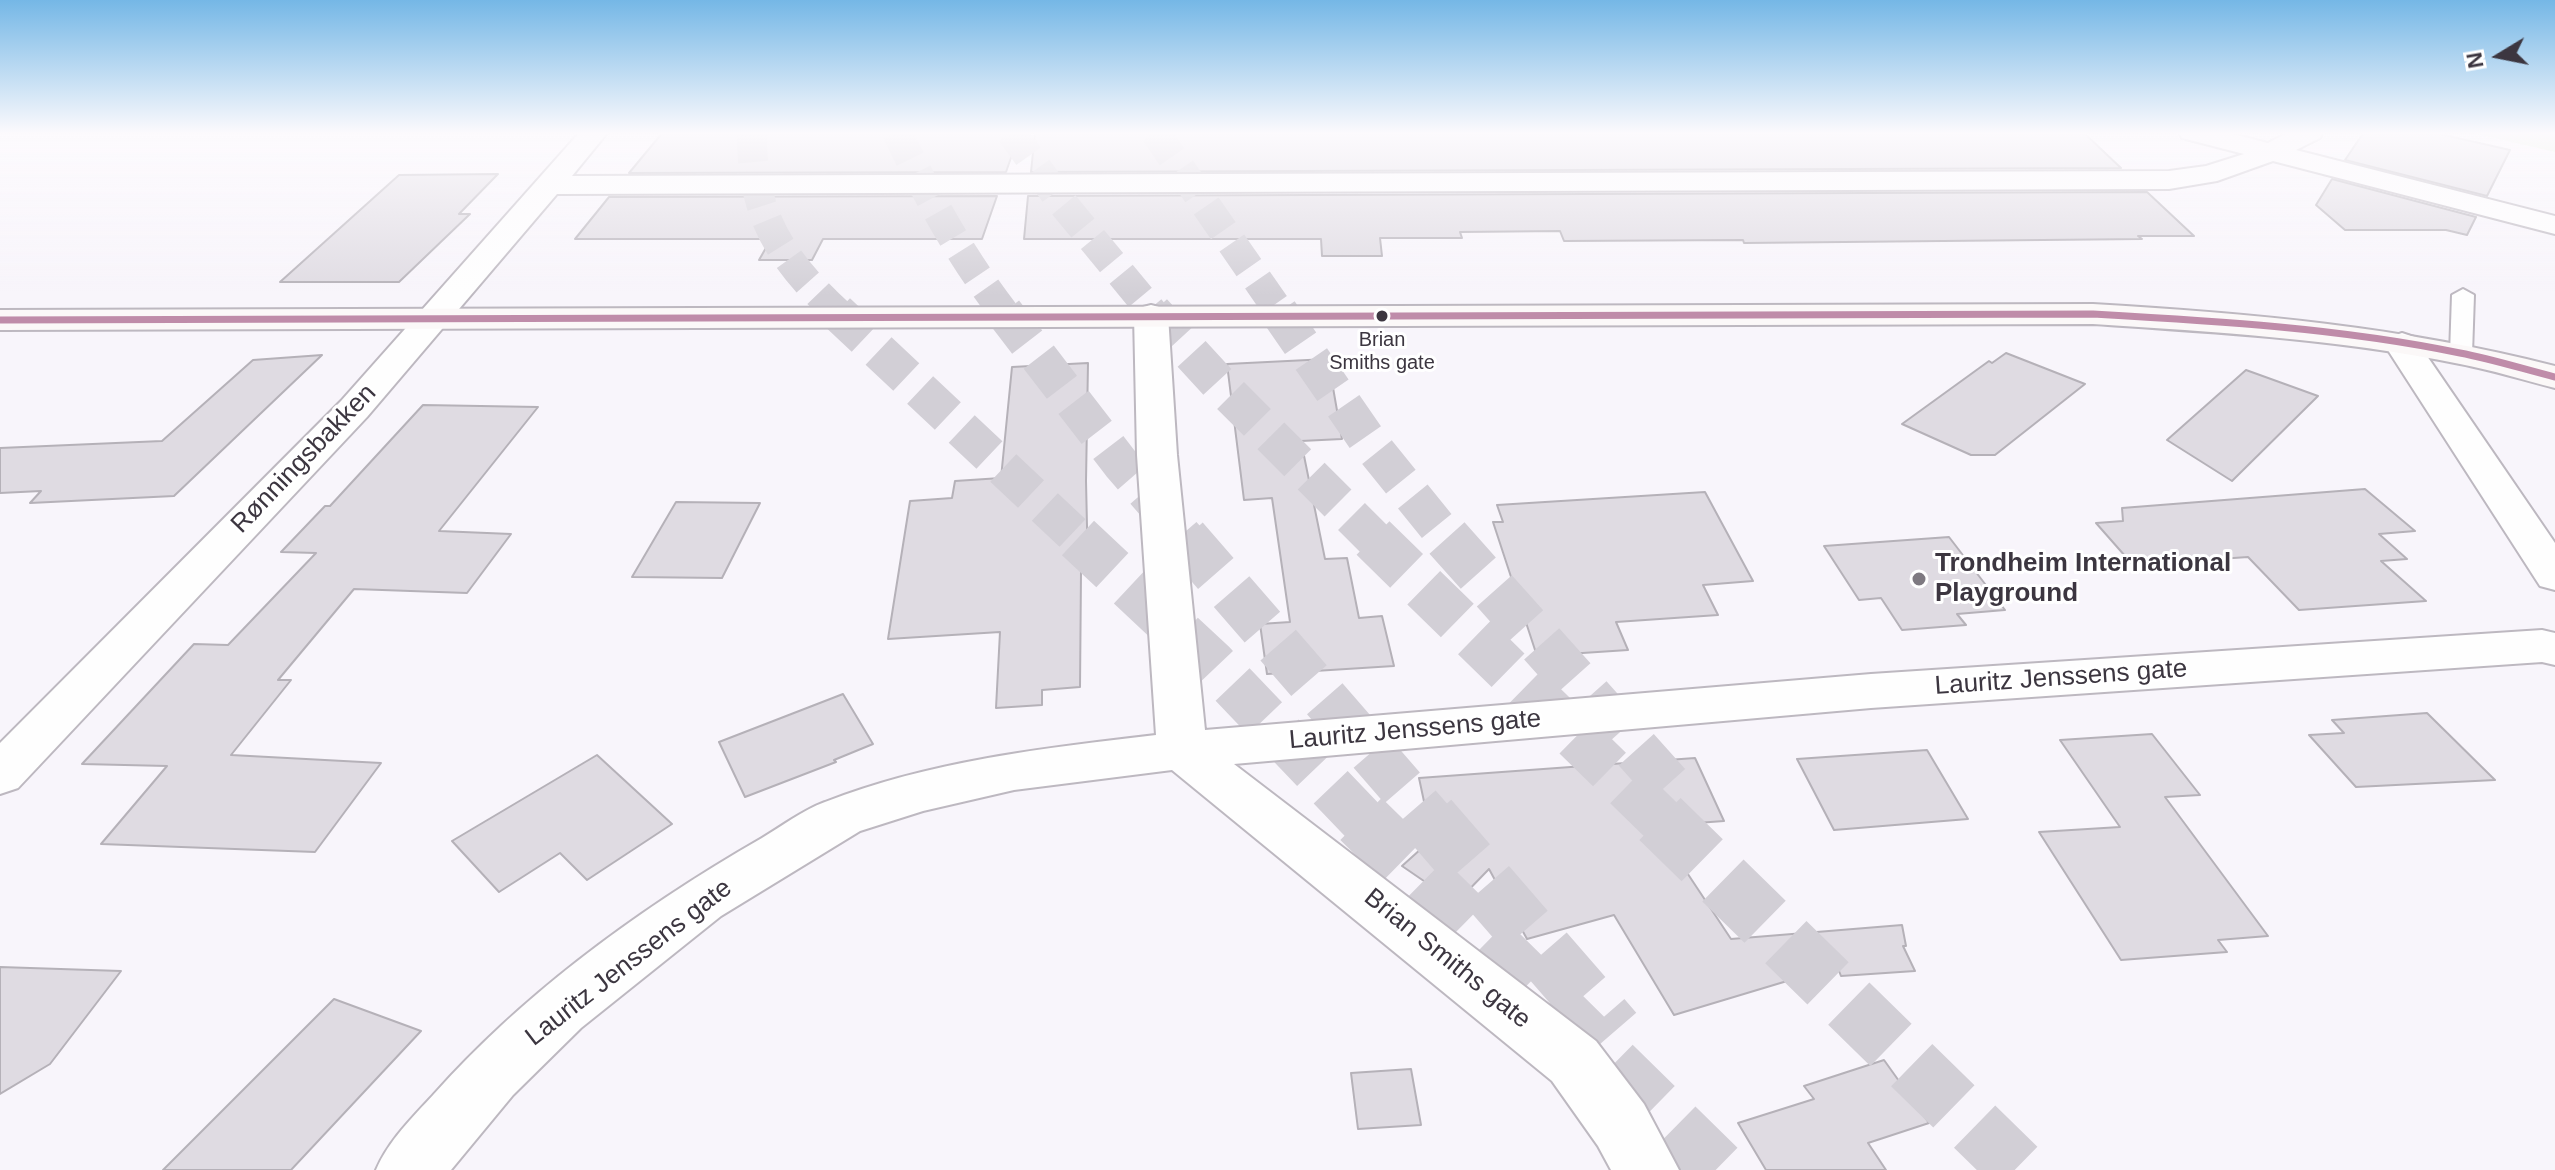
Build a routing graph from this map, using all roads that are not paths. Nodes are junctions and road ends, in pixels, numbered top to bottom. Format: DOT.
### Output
graph roads {
  1 [pos="549,187"];
  2 [pos="2404,187"];
  3 [pos="2555,225"];
  4 [pos="2463,295"];
  5 [pos="1151,315"];
  6 [pos="435,318"];
  7 [pos="0,320"];
  8 [pos="2402,344"];
  9 [pos="2461,354"];
  10 [pos="2555,377"];
  11 [pos="2555,576"];
  12 [pos="2555,649"];
  13 [pos="1182,750"];
  14 [pos="0,775"];
  15 [pos="409,1170"];
  16 [pos="1646,1170"];
  1 -- 6 [label="street, Rønningsbakken"];
  2 -- 3 [label="street"];
  4 -- 9 [label="lane"];
  5 -- 6 [label="street"];
  5 -- 8 [label="street"];
  5 -- 13 [label="street"];
  6 -- 7 [label="street"];
  6 -- 14 [label="street, Rønningsbakken"];
  8 -- 9 [label="street"];
  8 -- 11 [label="street"];
  9 -- 10 [label="street"];
  12 -- 13 [label="street, Lauritz Jenssens gate"];
  13 -- 15 [label="street, Lauritz Jenssens gate"];
  13 -- 16 [label="street, Brian Smiths gate"];
}
